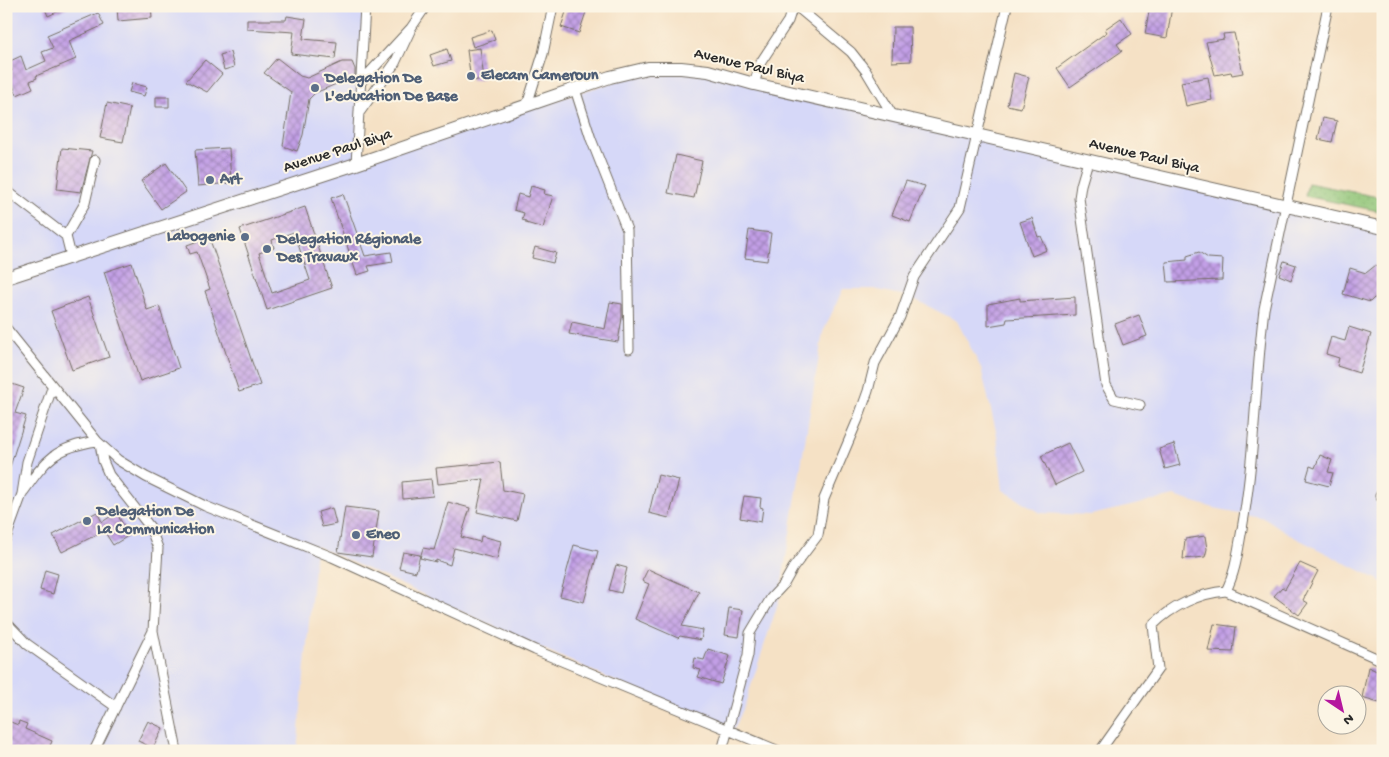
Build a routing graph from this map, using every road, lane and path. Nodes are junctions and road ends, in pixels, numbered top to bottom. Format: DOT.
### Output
graph roads {
  1 [pos="365,6"];
  2 [pos="426,6"];
  3 [pos="553,6"];
  4 [pos="794,6"];
  5 [pos="1007,6"];
  6 [pos="1328,6"];
  7 [pos="411,28"];
  8 [pos="360,83"];
  9 [pos="754,84"];
  10 [pos="575,89"];
  11 [pos="527,105"];
  12 [pos="359,114"];
  13 [pos="893,116"];
  14 [pos="976,134"];
  15 [pos="95,160"];
  16 [pos="1088,161"];
  17 [pos="356,164"];
  18 [pos="6,190"];
  19 [pos="1285,206"];
  20 [pos="1383,228"];
  21 [pos="66,236"];
  22 [pos="71,256"];
  23 [pos="6,278"];
  24 [pos="6,328"];
  25 [pos="629,349"];
  26 [pos="52,388"];
  27 [pos="1140,405"];
  28 [pos="98,443"];
  29 [pos="22,494"];
  30 [pos="6,538"];
  31 [pos="1226,591"];
  32 [pos="6,622"];
  33 [pos="152,630"];
  34 [pos="1383,661"];
  35 [pos="116,707"];
  36 [pos="728,731"];
  37 [pos="94,751"];
  38 [pos="177,751"];
  39 [pos="722,751"];
  40 [pos="779,751"];
  41 [pos="1100,751"];
  1 -- 8 [label="street"];
  2 -- 7 [label="street"];
  3 -- 11 [label="street"];
  4 -- 9 [label="street"];
  4 -- 13 [label="street"];
  5 -- 14 [label="street"];
  6 -- 19 [label="street"];
  7 -- 8 [label="street"];
  7 -- 12 [label="street"];
  8 -- 12 [label="street"];
  9 -- 10 [label="main road, Avenue Paul Biya"];
  9 -- 13 [label="main road, Avenue Paul Biya"];
  10 -- 11 [label="main road, Avenue Paul Biya"];
  10 -- 25 [label="street"];
  11 -- 17 [label="main road, Avenue Paul Biya"];
  12 -- 17 [label="street"];
  13 -- 14 [label="main road, Avenue Paul Biya"];
  14 -- 16 [label="main road, Avenue Paul Biya"];
  14 -- 36 [label="street"];
  15 -- 21 [label="street"];
  16 -- 19 [label="main road, Avenue Paul Biya"];
  16 -- 27 [label="street"];
  17 -- 22 [label="main road, Avenue Paul Biya"];
  18 -- 21 [label="street"];
  19 -- 20 [label="main road, Avenue Paul Biya"];
  19 -- 31 [label="street"];
  21 -- 22 [label="street"];
  22 -- 23 [label="main road, Avenue Paul Biya"];
  24 -- 26 [label="street"];
  26 -- 28 [label="street"];
  26 -- 29 [label="street"];
  28 -- 29 [label="street"];
  28 -- 33 [label="street"];
  28 -- 36 [label="street"];
  29 -- 30 [label="street"];
  31 -- 34 [label="street"];
  31 -- 41 [label="street"];
  32 -- 35 [label="street"];
  33 -- 35 [label="street"];
  33 -- 38 [label="street"];
  35 -- 37 [label="street"];
  36 -- 39 [label="street"];
  36 -- 40 [label="street"];
}
